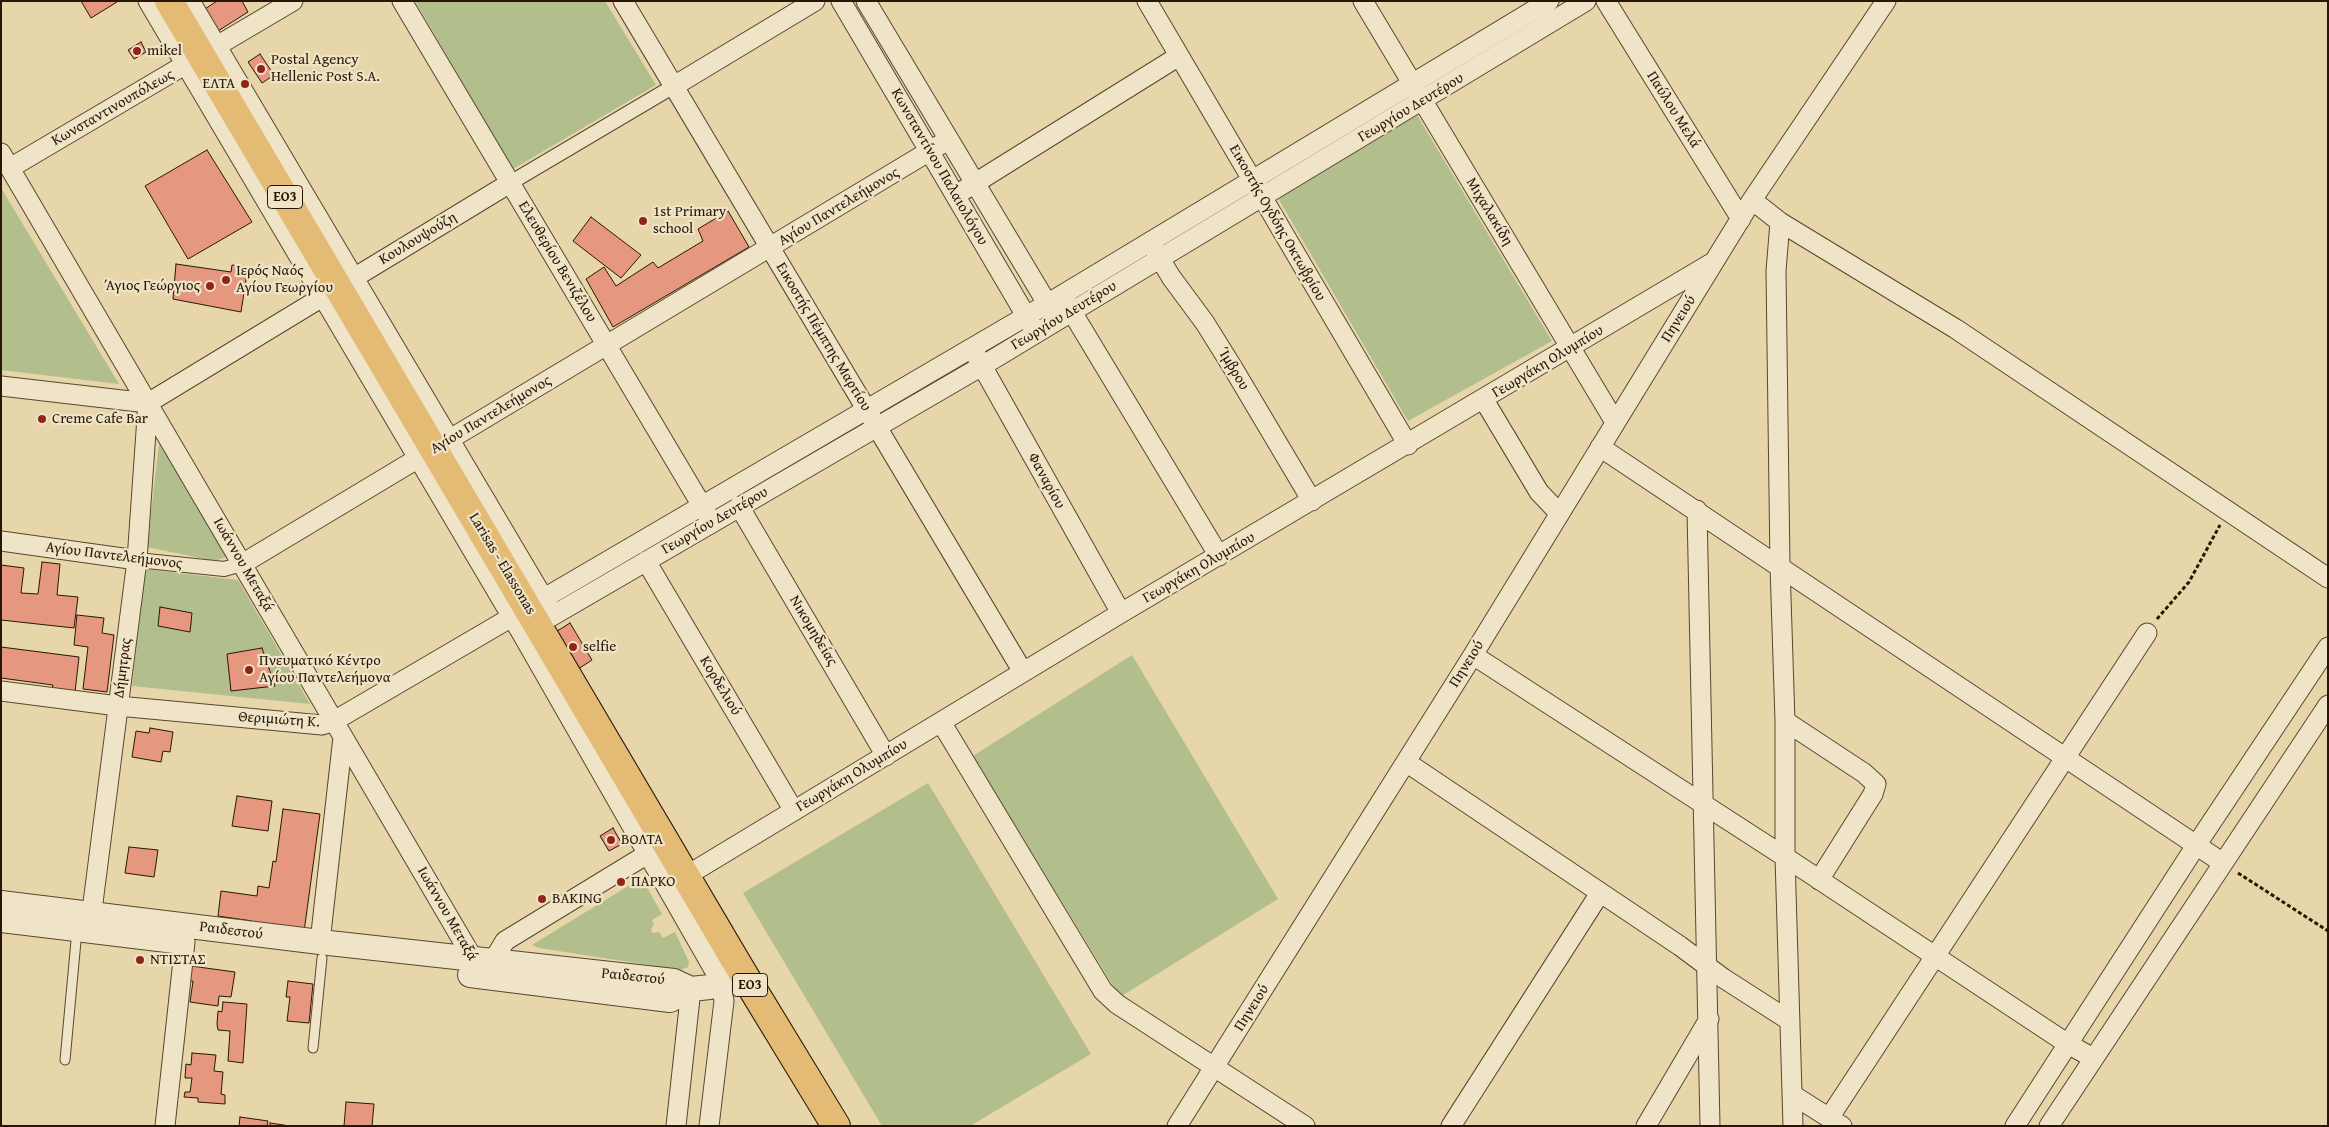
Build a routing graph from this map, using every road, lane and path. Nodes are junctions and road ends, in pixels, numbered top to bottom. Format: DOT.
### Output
graph roads {
  1 [pos="148,1"];
  2 [pos="169,1"];
  3 [pos="190,1"];
  4 [pos="293,1"];
  5 [pos="402,1"];
  6 [pos="623,1"];
  7 [pos="815,1"];
  8 [pos="842,1"];
  9 [pos="866,1"];
  10 [pos="1147,1"];
  11 [pos="1363,1"];
  12 [pos="1549,1"];
  13 [pos="1586,1"];
  14 [pos="1606,1"];
  15 [pos="1886,1"];
  16 [pos="201,56"];
  17 [pos="1179,56"];
  18 [pos="1412,84"];
  19 [pos="674,86"];
  20 [pos="1422,101"];
  21 [pos="948,140"];
  22 [pos="930,152"];
  23 [pos="6,160"];
  24 [pos="1252,181"];
  25 [pos="510,184"];
  26 [pos="975,184"];
  27 [pos="956,196"];
  28 [pos="1262,198"];
  29 [pos="1752,200"];
  30 [pos="1741,219"];
  31 [pos="1780,222"];
  32 [pos="1150,241"];
  33 [pos="770,249"];
  34 [pos="1160,259"];
  35 [pos="1714,262"];
  36 [pos="339,288"];
  37 [pos="1054,300"];
  38 [pos="1027,316"];
  39 [pos="1064,316"];
  40 [pos="1036,333"];
  41 [pos="607,346"];
  42 [pos="972,348"];
  43 [pos="1572,348"];
  44 [pos="982,366"];
  45 [pos="1,386"];
  46 [pos="1484,400"];
  47 [pos="148,403"];
  48 [pos="866,410"];
  49 [pos="1615,422"];
  50 [pos="877,427"];
  51 [pos="1408,445"];
  52 [pos="1600,447"];
  53 [pos="434,449"];
  54 [pos="1312,501"];
  55 [pos="702,506"];
  56 [pos="739,506"];
  57 [pos="1697,510"];
  58 [pos="2226,510"];
  59 [pos="1559,513"];
  60 [pos="712,522"];
  61 [pos="1,541"];
  62 [pos="1219,556"];
  63 [pos="138,560"];
  64 [pos="646,561"];
  65 [pos="242,564"];
  66 [pos="1780,566"];
  67 [pos="2328,578"];
  68 [pos="1121,613"];
  69 [pos="533,616"];
  70 [pos="2146,633"];
  71 [pos="2328,647"];
  72 [pos="1473,655"];
  73 [pos="1023,672"];
  74 [pos="1,691"];
  75 [pos="2328,705"];
  76 [pos="118,706"];
  77 [pos="1785,721"];
  78 [pos="941,722"];
  79 [pos="339,729"];
  80 [pos="886,756"];
  81 [pos="2065,756"];
  82 [pos="1406,762"];
  83 [pos="1704,804"];
  84 [pos="794,811"];
  85 [pos="2197,844"];
  86 [pos="657,848"];
  87 [pos="1785,857"];
  88 [pos="2223,863"];
  89 [pos="686,876"];
  90 [pos="1819,880"];
  91 [pos="1600,893"];
  92 [pos="1,903"];
  93 [pos="1,920"];
  94 [pos="86,925"];
  95 [pos="2328,931"];
  96 [pos="185,942"];
  97 [pos="321,950"];
  98 [pos="1935,957"];
  99 [pos="1708,965"];
  100 [pos="483,966"];
  101 [pos="731,976"];
  102 [pos="691,989"];
  103 [pos="1709,1019"];
  104 [pos="1790,1021"];
  105 [pos="2068,1044"];
  106 [pos="313,1048"];
  107 [pos="2093,1058"];
  108 [pos="66,1060"];
  109 [pos="1215,1066"];
  110 [pos="1793,1095"];
  111 [pos="1835,1122"];
  112 [pos="165,1126"];
  113 [pos="676,1126"];
  114 [pos="709,1126"];
  115 [pos="836,1126"];
  116 [pos="1177,1126"];
  117 [pos="1305,1126"];
  118 [pos="1451,1126"];
  119 [pos="1646,1126"];
  120 [pos="1710,1126"];
  121 [pos="1793,1126"];
  122 [pos="2015,1126"];
  123 [pos="2049,1126"];
  1 -- 16 [label="street"];
  2 -- 16 [label="highway, Larisas - Elassonas / ΕΟ3"];
  3 -- 16 [label="street"];
  4 -- 16 [label="street, Κωνσταντινουπόλεως"];
  5 -- 25 [label="street, Ελευθερίου Βενιζέλου"];
  6 -- 19 [label="street, Εικοστής Πέμπτης Μαρτίου"];
  7 -- 19 [label="street, Κουλουψούζη"];
  8 -- 22 [label="street, Κωνσταντίνου Παλαιολόγου"];
  9 -- 21 [label="street, Κωνσταντίνου Παλαιολόγου"];
  10 -- 17 [label="street, Εικοστής Ογδόης Οκτωβρίου"];
  11 -- 18 [label="street, Μιχαλακίδη"];
  12 -- 18 [label="street, Γεωργίου Δευτέρου"];
  13 -- 20 [label="street, Γεωργίου Δευτέρου"];
  14 -- 30 [label="street, Παύλου Μελά"];
  15 -- 29 [label="street, Πηνειού"];
  16 -- 23 [label="street, Κωνσταντινουπόλεως"];
  16 -- 36 [label="street"];
  16 -- 36 [label="highway, Larisas - Elassonas / ΕΟ3"];
  17 -- 24 [label="street, Εικοστής Ογδόης Οκτωβρίου"];
  17 -- 26 [label="street"];
  18 -- 20 [label="street, Μιχαλακίδη"];
  18 -- 24 [label="street, Γεωργίου Δευτέρου"];
  19 -- 25 [label="street, Κουλουψούζη"];
  19 -- 33 [label="street, Εικοστής Πέμπτης Μαρτίου"];
  20 -- 28 [label="street, Γεωργίου Δευτέρου"];
  20 -- 43 [label="street, Μιχαλακίδη"];
  21 -- 22 [label="street, Αγίου Παντελεήμονος"];
  21 -- 26 [label="street, Κωνσταντίνου Παλαιολόγου"];
  22 -- 27 [label="street, Κωνσταντίνου Παλαιολόγου"];
  22 -- 33 [label="street, Αγίου Παντελεήμονος"];
  23 -- 47 [label="street, Ιωάννου Μεταξά"];
  24 -- 28 [label="street, Εικοστής Ογδόης Οκτωβρίου"];
  24 -- 32 [label="street, Γεωργίου Δευτέρου"];
  25 -- 36 [label="street, Κουλουψούζη"];
  25 -- 41 [label="street, Ελευθερίου Βενιζέλου"];
  26 -- 27 [label="street"];
  26 -- 37 [label="street, Κωνσταντίνου Παλαιολόγου"];
  27 -- 38 [label="street, Κωνσταντίνου Παλαιολόγου"];
  28 -- 34 [label="street, Γεωργίου Δευτέρου"];
  28 -- 51 [label="street, Εικοστής Ογδόης Οκτωβρίου"];
  29 -- 30 [label="street, Πηνειού"];
  29 -- 31 [label="street"];
  30 -- 35 [label="street, Πηνειού"];
  31 -- 58 [label="street"];
  31 -- 66 [label="street"];
  32 -- 34 [label="street, Ίμβρου"];
  32 -- 37 [label="street, Γεωργίου Δευτέρου"];
  33 -- 41 [label="street, Αγίου Παντελεήμονος"];
  33 -- 48 [label="street, Εικοστής Πέμπτης Μαρτίου"];
  34 -- 39 [label="street, Γεωργίου Δευτέρου"];
  34 -- 54 [label="street, Ίμβρου"];
  35 -- 43 [label="street, Γεωργάκη Ολυμπίου"];
  35 -- 49 [label="street, Πηνειού"];
  36 -- 47 [label="street, Κουλουψούζη"];
  36 -- 53 [label="highway, Larisas - Elassonas / ΕΟ3"];
  37 -- 38 [label="street, Γεωργίου Δευτέρου"];
  37 -- 39 [label="street, Κωνσταντίνου Παλαιολόγου"];
  38 -- 40 [label="street, Κωνσταντίνου Παλαιολόγου"];
  38 -- 42 [label="street, Γεωργίου Δευτέρου"];
  39 -- 40 [label="street, Γεωργίου Δευτέρου"];
  39 -- 62 [label="street, Κωνσταντίνου Παλαιολόγου"];
  40 -- 44 [label="street, Γεωργίου Δευτέρου"];
  41 -- 53 [label="street, Αγίου Παντελεήμονος"];
  41 -- 55 [label="street, Ελευθερίου Βενιζέλου"];
  42 -- 44 [label="street, Φαναρίου"];
  42 -- 48 [label="street, Γεωργίου Δευτέρου"];
  43 -- 46 [label="street, Γεωργάκη Ολυμπίου"];
  43 -- 49 [label="street, Μιχαλακίδη"];
  44 -- 50 [label="street, Γεωργίου Δευτέρου"];
  44 -- 68 [label="street, Φαναρίου"];
  45 -- 47 [label="street"];
  46 -- 51 [label="street, Γεωργάκη Ολυμπίου"];
  46 -- 59 [label="street"];
  47 -- 63 [label="street, Δήμητρας"];
  47 -- 65 [label="street, Ιωάννου Μεταξά"];
  48 -- 50 [label="street, Εικοστής Πέμπτης Μαρτίου"];
  48 -- 55 [label="street, Γεωργίου Δευτέρου"];
  49 -- 52 [label="street, Πηνειού"];
  50 -- 56 [label="street, Γεωργίου Δευτέρου"];
  50 -- 73 [label="street, Εικοστής Πέμπτης Μαρτίου"];
  51 -- 54 [label="street, Γεωργάκη Ολυμπίου"];
  52 -- 57 [label="street"];
  52 -- 59 [label="street, Πηνειού"];
  53 -- 65 [label="street, Αγίου Παντελεήμονος"];
  53 -- 69 [label="highway, Larisas - Elassonas / ΕΟ3"];
  54 -- 62 [label="street, Γεωργάκη Ολυμπίου"];
  55 -- 60 [label="street, Ελευθερίου Βενιζέλου"];
  55 -- 69 [label="street, Γεωργίου Δευτέρου"];
  56 -- 60 [label="street, Γεωργίου Δευτέρου"];
  56 -- 80 [label="street, Νικομηδείας"];
  57 -- 66 [label="street"];
  57 -- 83 [label="street"];
  58 -- 67 [label="street"];
  58 -- 70 [label="path"];
  59 -- 72 [label="street, Πηνειού"];
  60 -- 64 [label="street, Γεωργίου Δευτέρου"];
  61 -- 63 [label="street, Αγίου Παντελεήμονος"];
  62 -- 68 [label="street, Γεωργάκη Ολυμπίου"];
  63 -- 65 [label="street, Αγίου Παντελεήμονος"];
  63 -- 76 [label="street, Δήμητρας"];
  64 -- 69 [label="street, Γεωργίου Δευτέρου"];
  64 -- 84 [label="street, Κορδελιού"];
  65 -- 79 [label="street, Ιωάννου Μεταξά"];
  66 -- 77 [label="street"];
  66 -- 81 [label="street"];
  68 -- 73 [label="street, Γεωργάκη Ολυμπίου"];
  69 -- 79 [label="street, Θεριμιώτη Κ."];
  69 -- 86 [label="highway, Larisas - Elassonas / ΕΟ3"];
  70 -- 81 [label="street"];
  71 -- 85 [label="street"];
  72 -- 82 [label="street, Πηνειού"];
  72 -- 83 [label="street"];
  73 -- 78 [label="street, Γεωργάκη Ολυμπίου"];
  74 -- 76 [label="street, Θεριμιώτη Κ."];
  75 -- 88 [label="street"];
  76 -- 79 [label="street, Θεριμιώτη Κ."];
  76 -- 94 [label="street, Δήμητρας"];
  77 -- 87 [label="street"];
  77 -- 90 [label="street"];
  78 -- 80 [label="street, Γεωργάκη Ολυμπίου"];
  78 -- 109 [label="street"];
  79 -- 97 [label="street"];
  79 -- 100 [label="street, Ιωάννου Μεταξά"];
  80 -- 84 [label="street, Γεωργάκη Ολυμπίου"];
  81 -- 85 [label="street"];
  81 -- 98 [label="street"];
  82 -- 91 [label="street"];
  82 -- 109 [label="street, Πηνειού"];
  83 -- 87 [label="street"];
  83 -- 99 [label="street"];
  84 -- 89 [label="street, Γεωργάκη Ολυμπίου"];
  85 -- 88 [label="street"];
  85 -- 105 [label="street"];
  86 -- 89 [label="highway, Larisas - Elassonas / ΕΟ3"];
  86 -- 100 [label="street"];
  86 -- 101 [label="street"];
  87 -- 90 [label="street"];
  87 -- 104 [label="street"];
  88 -- 95 [label="path"];
  88 -- 107 [label="street"];
  89 -- 101 [label="highway, Larisas - Elassonas / ΕΟ3"];
  90 -- 98 [label="street"];
  91 -- 99 [label="street"];
  91 -- 118 [label="street"];
  92 -- 94 [label="street, Ραιδεστού"];
  93 -- 94 [label="street, Ραιδεστού"];
  94 -- 96 [label="street, Ραιδεστού"];
  94 -- 97 [label="street, Ραιδεστού"];
  94 -- 108 [label="lane"];
  96 -- 97 [label="street, Ραιδεστού"];
  96 -- 112 [label="street"];
  97 -- 100 [label="street, Ραιδεστού"];
  97 -- 106 [label="lane"];
  98 -- 105 [label="street"];
  98 -- 111 [label="street"];
  99 -- 103 [label="street"];
  99 -- 104 [label="street"];
  100 -- 102 [label="street, Ραιδεστού"];
  101 -- 102 [label="street"];
  101 -- 114 [label="street"];
  101 -- 115 [label="highway, Larisas - Elassonas / ΕΟ3"];
  102 -- 113 [label="street"];
  103 -- 119 [label="street"];
  103 -- 120 [label="street"];
  104 -- 110 [label="street"];
  105 -- 107 [label="street"];
  105 -- 122 [label="street"];
  107 -- 123 [label="street"];
  109 -- 116 [label="street, Πηνειού"];
  109 -- 117 [label="street"];
  110 -- 111 [label="street"];
  110 -- 121 [label="street"];
}
